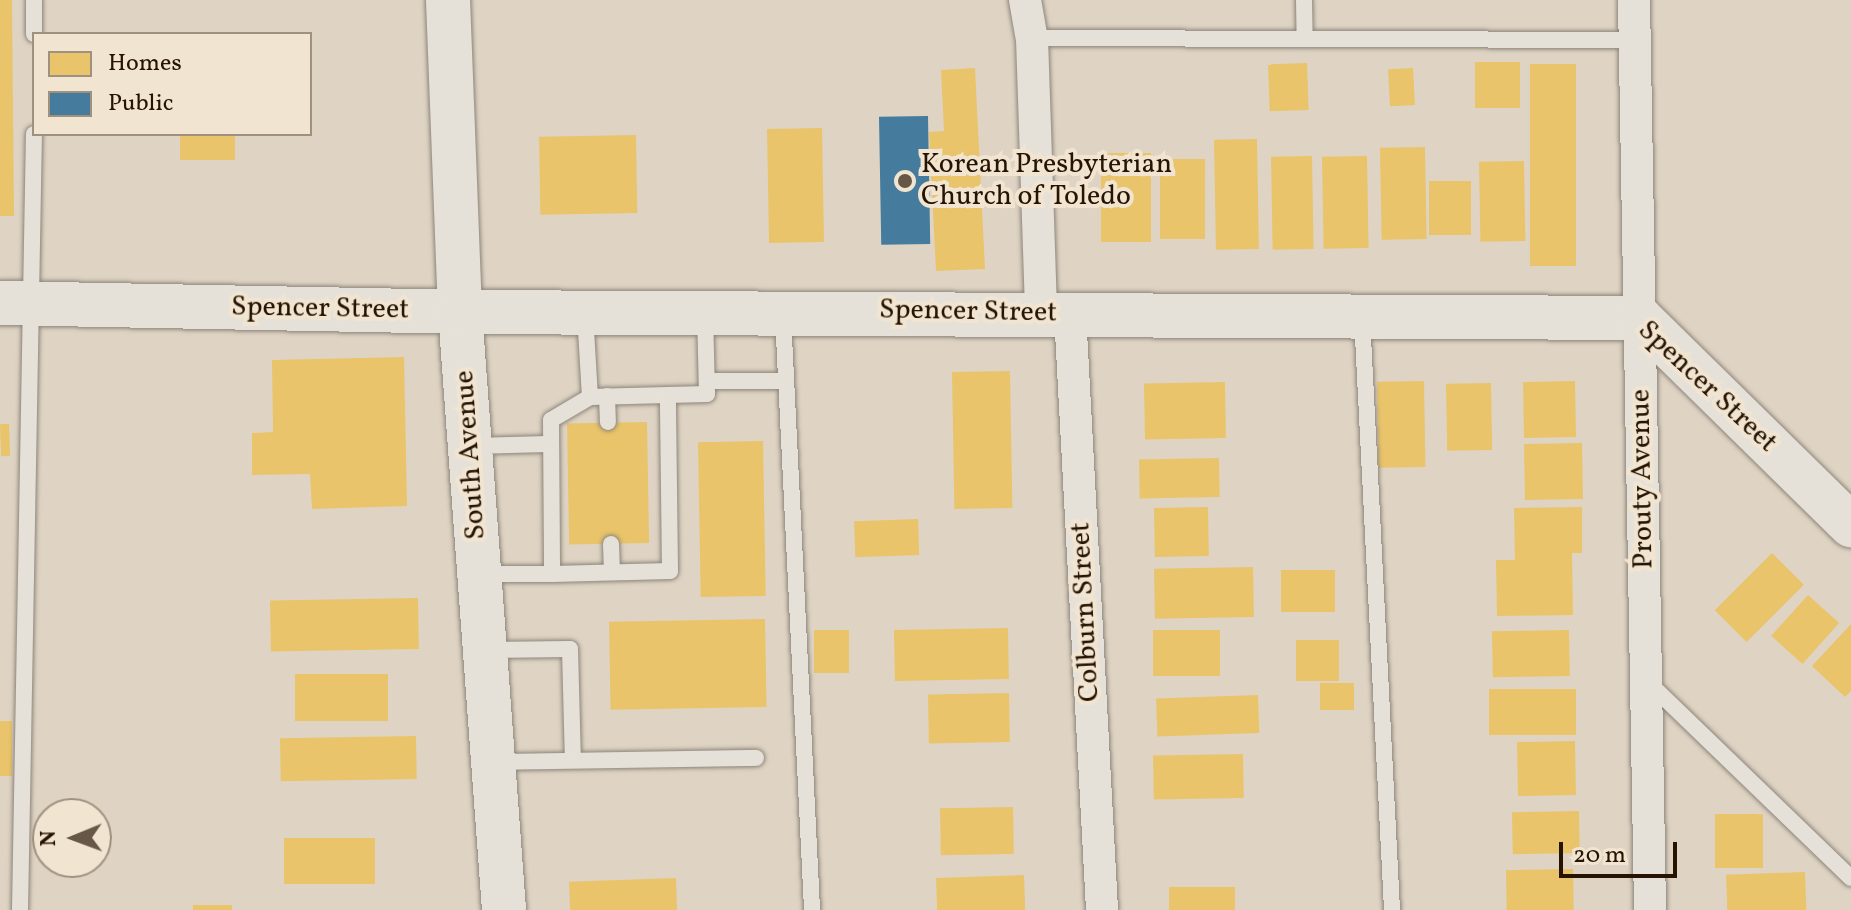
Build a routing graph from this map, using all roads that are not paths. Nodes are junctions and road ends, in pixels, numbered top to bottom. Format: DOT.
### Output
graph roads {
  1 [pos="34,0"];
  2 [pos="448,0"];
  3 [pos="1025,0"];
  4 [pos="1304,0"];
  5 [pos="1634,0"];
  6 [pos="34,32"];
  7 [pos="1032,38"];
  8 [pos="1305,39"];
  9 [pos="1635,40"];
  10 [pos="34,136"];
  11 [pos="14,303"];
  12 [pos="783,310"];
  13 [pos="705,311"];
  14 [pos="460,312"];
  15 [pos="585,312"];
  16 [pos="1056,313"];
  17 [pos="1362,315"];
  18 [pos="1640,318"];
  19 [pos="707,381"];
  20 [pos="786,381"];
  21 [pos="668,395"];
  22 [pos="598,396"];
  23 [pos="608,422"];
  24 [pos="549,444"];
  25 [pos="472,446"];
  26 [pos="1851,525"];
  27 [pos="611,544"];
  28 [pos="612,572"];
  29 [pos="479,574"];
  30 [pos="552,574"];
  31 [pos="485,650"];
  32 [pos="1646,680"];
  33 [pos="756,758"];
  34 [pos="573,760"];
  35 [pos="493,762"];
  36 [pos="1851,878"];
  37 [pos="20,910"];
  38 [pos="504,910"];
  39 [pos="812,910"];
  40 [pos="1102,910"];
  41 [pos="1392,910"];
  42 [pos="1650,910"];
  1 -- 6 [label="lane"];
  2 -- 14 [label="street, South Avenue"];
  3 -- 7 [label="street, Colburn Street"];
  4 -- 8 [label="lane"];
  5 -- 9 [label="street, Prouty Avenue"];
  7 -- 8 [label="lane"];
  7 -- 16 [label="street, Colburn Street"];
  8 -- 9 [label="lane"];
  9 -- 18 [label="street, Prouty Avenue"];
  10 -- 11 [label="lane"];
  11 -- 14 [label="street, Spencer Street"];
  11 -- 37 [label="lane"];
  12 -- 13 [label="street, Spencer Street"];
  12 -- 16 [label="street, Spencer Street"];
  12 -- 20 [label="lane"];
  13 -- 15 [label="street, Spencer Street"];
  13 -- 19 [label="lane"];
  14 -- 15 [label="street, Spencer Street"];
  14 -- 25 [label="street, South Avenue"];
  15 -- 22 [label="lane"];
  16 -- 17 [label="street, Spencer Street"];
  16 -- 40 [label="street, Colburn Street"];
  17 -- 18 [label="street, Spencer Street"];
  17 -- 41 [label="lane"];
  18 -- 26 [label="street, Spencer Street"];
  18 -- 32 [label="street, Prouty Avenue"];
  19 -- 20 [label="lane"];
  19 -- 21 [label="lane"];
  20 -- 39 [label="lane"];
  21 -- 22 [label="lane"];
  21 -- 28 [label="lane"];
  22 -- 23 [label="lane"];
  22 -- 24 [label="lane"];
  24 -- 25 [label="lane"];
  24 -- 30 [label="lane"];
  25 -- 29 [label="street, South Avenue"];
  27 -- 28 [label="lane"];
  28 -- 30 [label="lane"];
  29 -- 30 [label="lane"];
  29 -- 31 [label="street, South Avenue"];
  31 -- 34 [label="lane"];
  31 -- 35 [label="street, South Avenue"];
  32 -- 36 [label="lane"];
  32 -- 42 [label="street, Prouty Avenue"];
  33 -- 34 [label="lane"];
  34 -- 35 [label="lane"];
  35 -- 38 [label="street, South Avenue"];
}
